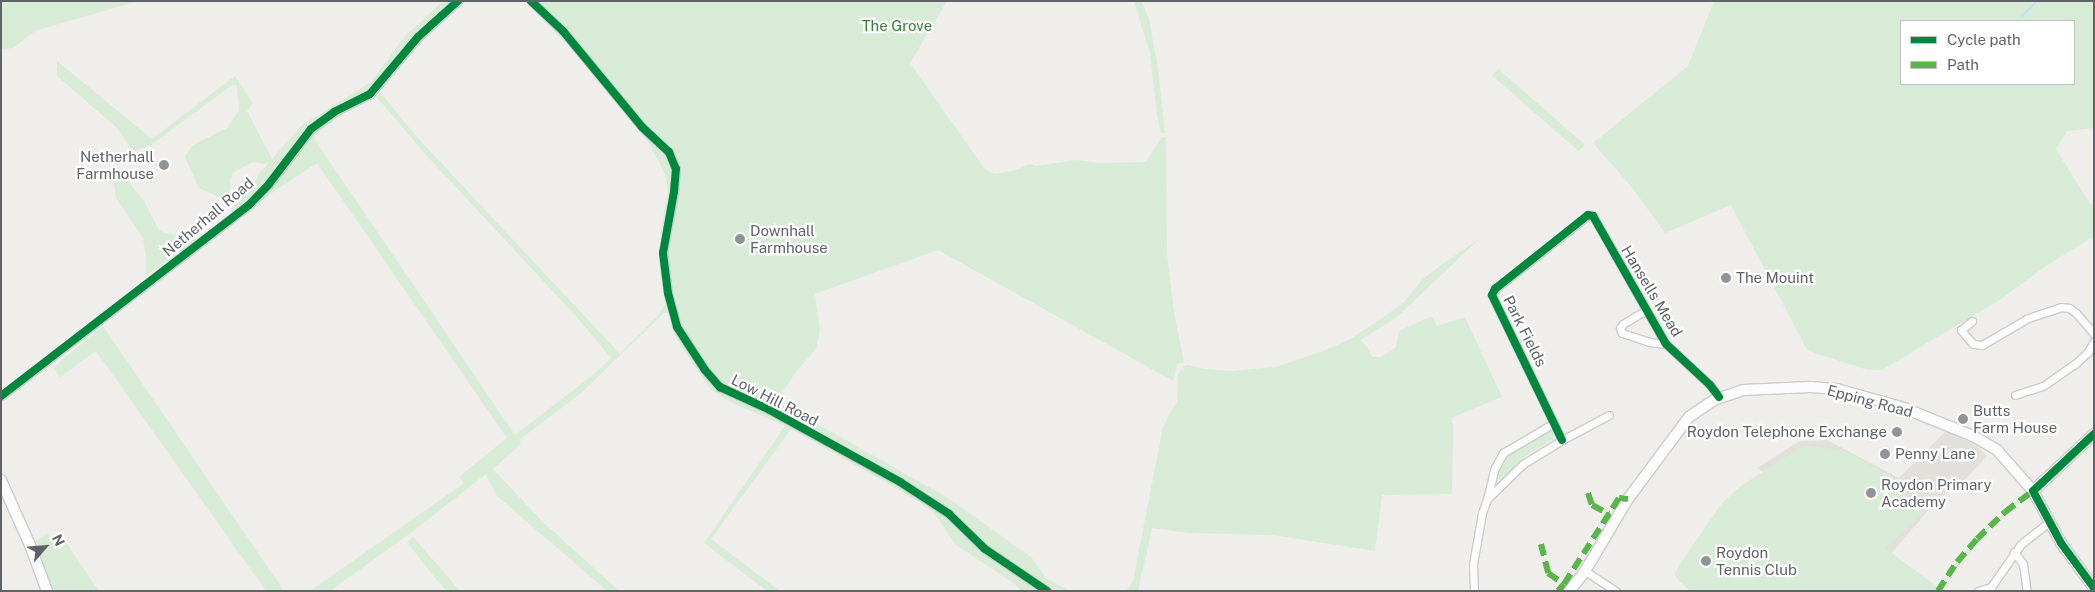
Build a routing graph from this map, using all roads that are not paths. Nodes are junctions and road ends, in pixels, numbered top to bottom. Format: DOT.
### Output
graph roads {
  1 [pos="458,1"];
  2 [pos="531,1"];
  3 [pos="1588,215"];
  4 [pos="1646,310"];
  5 [pos="1972,322"];
  6 [pos="2094,334"];
  7 [pos="2094,342"];
  8 [pos="1666,344"];
  9 [pos="2015,395"];
  10 [pos="1,396"];
  11 [pos="1719,398"];
  12 [pos="1609,415"];
  13 [pos="1554,423"];
  14 [pos="2094,434"];
  15 [pos="1562,440"];
  16 [pos="1492,477"];
  17 [pos="1,480"];
  18 [pos="1505,484"];
  19 [pos="2033,492"];
  20 [pos="1487,499"];
  21 [pos="2049,522"];
  22 [pos="2014,552"];
  23 [pos="1585,571"];
  24 [pos="2094,588"];
  25 [pos="1992,589"];
  26 [pos="47,591"];
  27 [pos="1047,591"];
  28 [pos="1474,591"];
  29 [pos="1569,591"];
  30 [pos="1616,591"];
  31 [pos="1978,591"];
  32 [pos="2027,591"];
  1 -- 10 [label="street, Netherhall Road"];
  2 -- 27 [label="street, Low Hill Road"];
  3 -- 4 [label="street, Hansells Mead"];
  3 -- 13 [label="street, Park Fields"];
  4 -- 8 [label="street, Hansells Mead"];
  4 -- 8 [label="street, Hansells Mead"];
  5 -- 6 [label="street"];
  7 -- 9 [label="street"];
  8 -- 11 [label="street, Hansells Mead"];
  11 -- 19 [label="main road, Epping Road"];
  11 -- 23 [label="main road, Epping Road"];
  12 -- 15 [label="street"];
  13 -- 15 [label="street, Park Fields"];
  13 -- 16 [label="street"];
  14 -- 19 [label="main road"];
  15 -- 18 [label="street"];
  16 -- 18 [label="street"];
  16 -- 20 [label="street"];
  17 -- 26 [label="main road"];
  18 -- 20 [label="street"];
  19 -- 21 [label="main road, Epping Road"];
  20 -- 28 [label="street"];
  21 -- 22 [label="street"];
  21 -- 24 [label="main road, Epping Road"];
  22 -- 25 [label="street"];
  22 -- 32 [label="street"];
  23 -- 29 [label="main road, Epping Road"];
  23 -- 30 [label="street"];
  25 -- 31 [label="street"];
}
